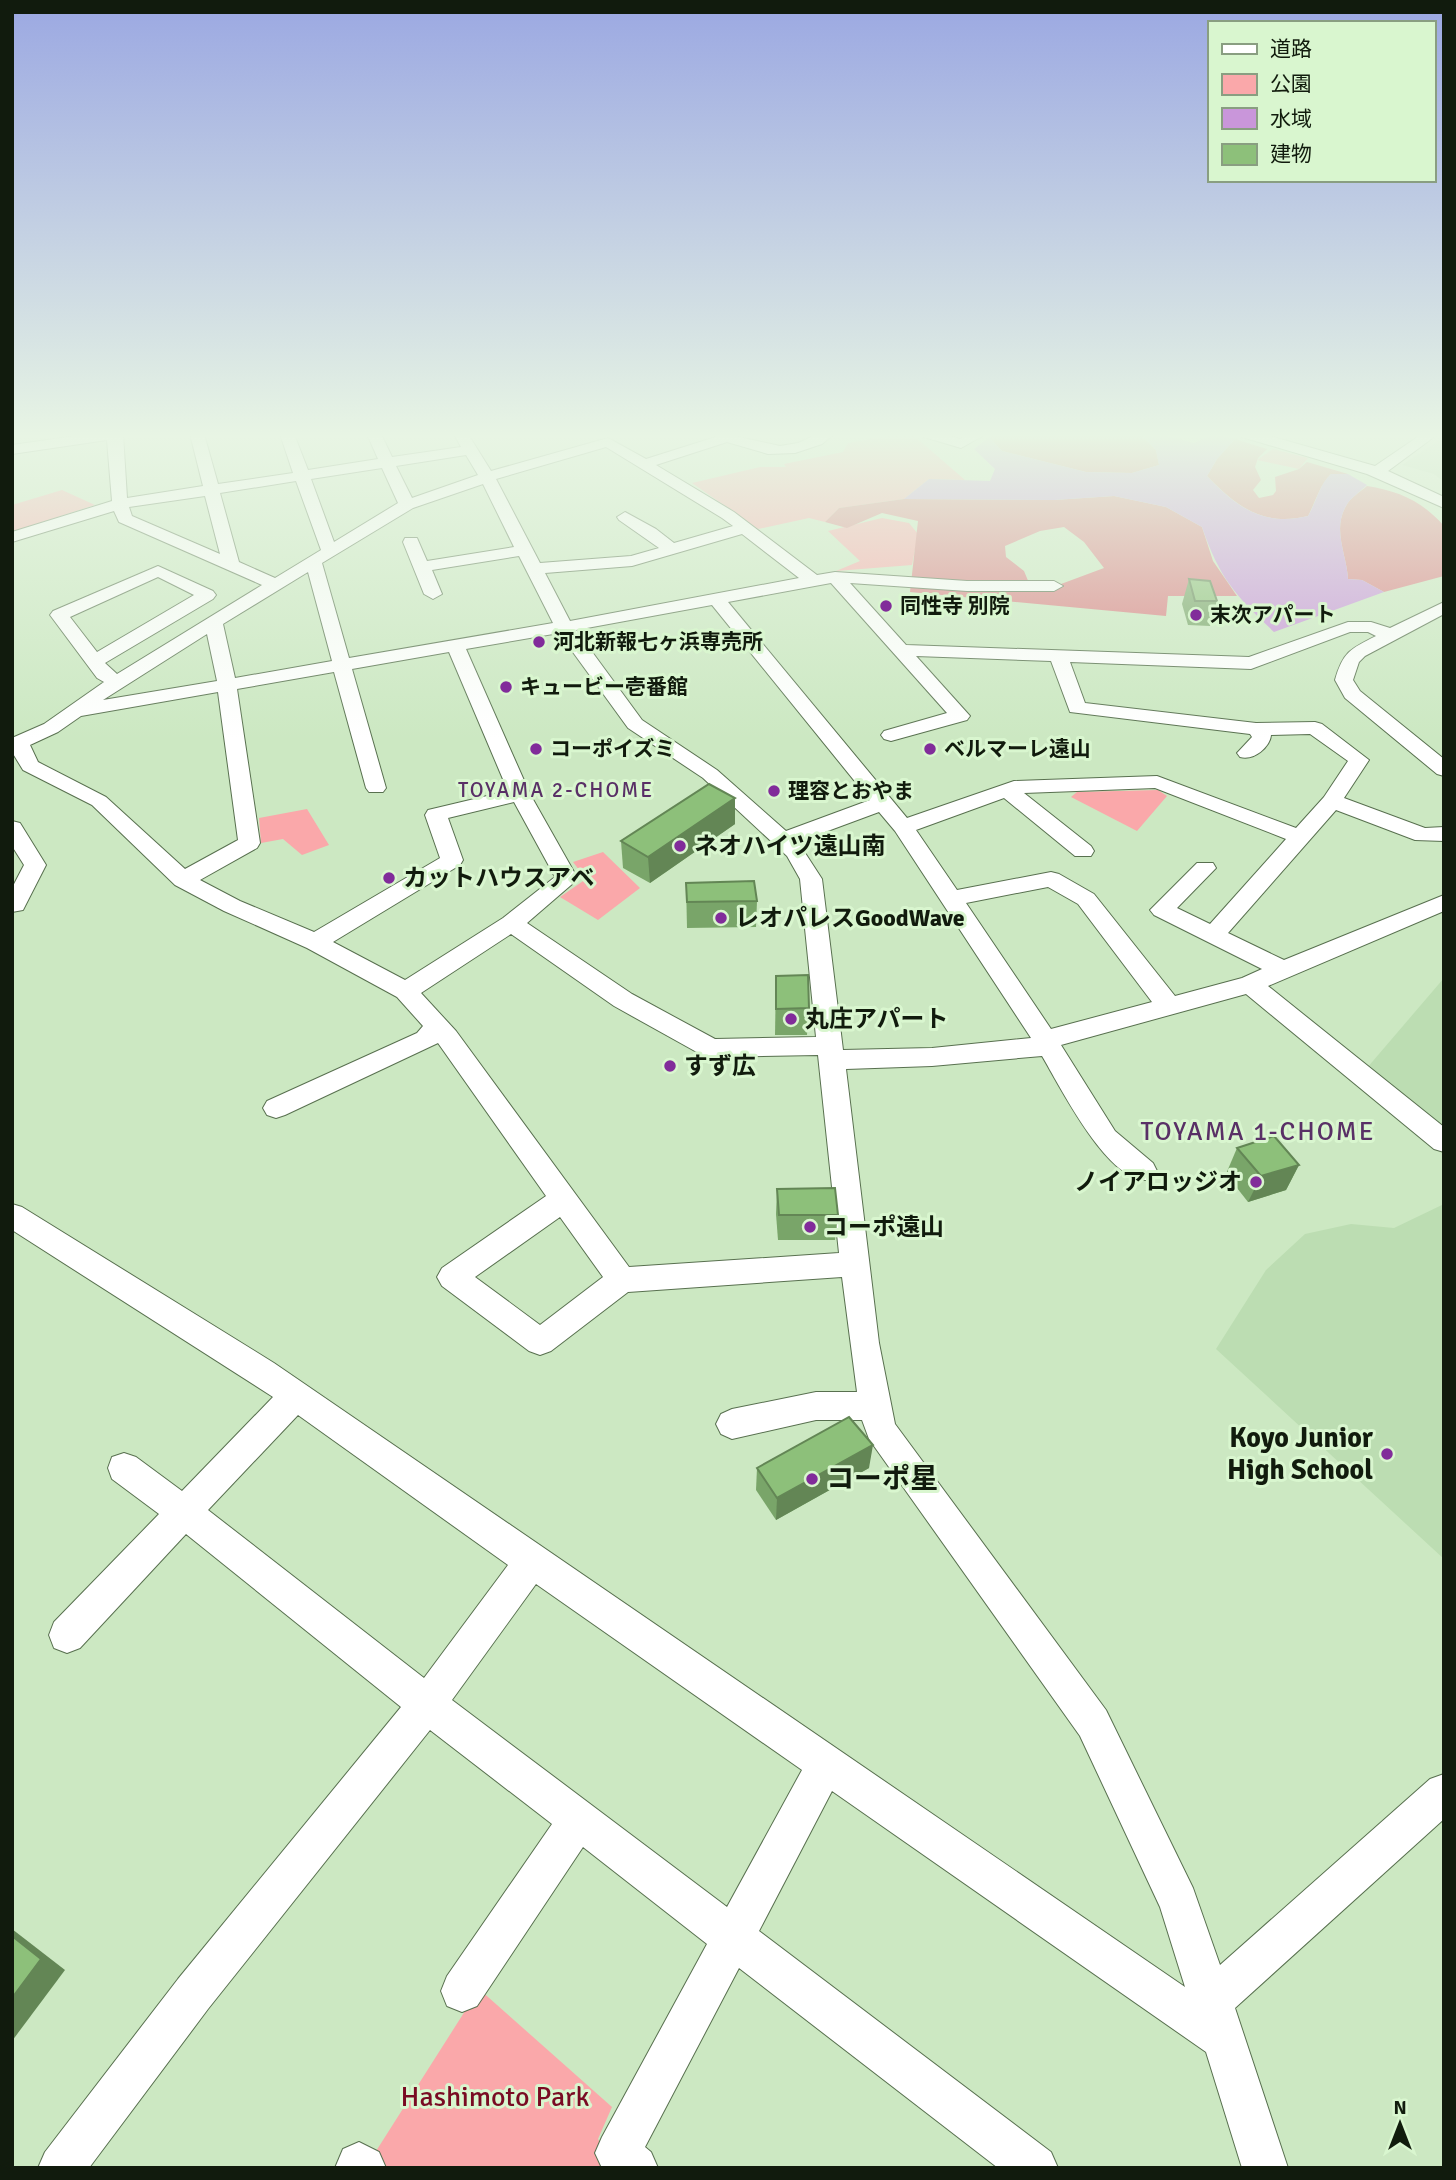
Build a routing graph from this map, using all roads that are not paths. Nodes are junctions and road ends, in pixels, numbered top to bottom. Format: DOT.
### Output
graph roads {
  1 [pos="164,536"];
  2 [pos="223,536"];
  3 [pos="323,536"];
  4 [pos="354,536"];
  5 [pos="516,536"];
  6 [pos="656,536"];
  7 [pos="717,536"];
  8 [pos="754,536"];
  9 [pos="411,542"];
  10 [pos="671,549"];
  11 [pos="329,550"];
  12 [pos="528,560"];
  13 [pos="313,562"];
  14 [pos="231,565"];
  15 [pos="422,567"];
  16 [pos="835,577"];
  17 [pos="812,580"];
  18 [pos="274,584"];
  19 [pos="1054,586"];
  20 [pos="433,594"];
  21 [pos="716,598"];
  22 [pos="1444,607"];
  23 [pos="214,622"];
  24 [pos="564,627"];
  25 [pos="1390,635"];
  26 [pos="454,646"];
  27 [pos="901,650"];
  28 [pos="1059,657"];
  29 [pos="95,661"];
  30 [pos="344,665"];
  31 [pos="117,682"];
  32 [pos="227,686"];
  33 [pos="76,711"];
  34 [pos="1256,729"];
  35 [pos="891,735"];
  36 [pos="18,739"];
  37 [pos="1247,753"];
  38 [pos="1444,770"];
  39 [pos="376,788"];
  40 [pos="1007,790"];
  41 [pos="520,794"];
  42 [pos="1332,801"];
  43 [pos="883,803"];
  44 [pos="903,827"];
  45 [pos="12,828"];
  46 [pos="1444,834"];
  47 [pos="1300,837"];
  48 [pos="783,840"];
  49 [pos="1083,851"];
  50 [pos="1205,868"];
  51 [pos="183,880"];
  52 [pos="951,898"];
  53 [pos="1444,902"];
  54 [pos="12,905"];
  55 [pos="512,923"];
  56 [pos="1213,935"];
  57 [pos="315,942"];
  58 [pos="1283,970"];
  59 [pos="1250,984"];
  60 [pos="406,991"];
  61 [pos="1169,1006"];
  62 [pos="438,1027"];
  63 [pos="1047,1043"];
  64 [pos="832,1053"];
  65 [pos="276,1108"];
  66 [pos="1444,1142"];
  67 [pos="1143,1171"];
  68 [pos="564,1199"];
  69 [pos="12,1214"];
  70 [pos="856,1264"];
  71 [pos="622,1280"];
  72 [pos="295,1395"];
  73 [pos="876,1406"];
  74 [pos="732,1424"];
  75 [pos="124,1468"];
  76 [pos="184,1512"];
  77 [pos="533,1562"];
  78 [pos="67,1635"];
  79 [pos="427,1704"];
  80 [pos="826,1764"];
  81 [pos="1444,1793"];
  82 [pos="578,1819"];
  83 [pos="732,1936"];
  84 [pos="461,1991"];
  85 [pos="1217,2020"];
  86 [pos="61,2168"];
  87 [pos="635,2168"];
  88 [pos="1035,2168"];
  89 [pos="1265,2168"];
  1 -- 14 [label="street"];
  2 -- 14 [label="street"];
  3 -- 11 [label="street"];
  4 -- 11 [label="street"];
  5 -- 12 [label="street"];
  6 -- 10 [label="street"];
  7 -- 10 [label="street"];
  8 -- 17 [label="street"];
  9 -- 15 [label="street"];
  10 -- 12 [label="street"];
  11 -- 13 [label="street"];
  12 -- 15 [label="street"];
  12 -- 24 [label="street"];
  13 -- 18 [label="street"];
  13 -- 30 [label="street"];
  14 -- 18 [label="street"];
  15 -- 20 [label="street"];
  16 -- 17 [label="street"];
  16 -- 19 [label="street"];
  16 -- 27 [label="street"];
  17 -- 21 [label="street"];
  18 -- 23 [label="street"];
  21 -- 24 [label="street"];
  21 -- 43 [label="street"];
  22 -- 25 [label="street"];
  23 -- 31 [label="street"];
  23 -- 32 [label="street"];
  24 -- 26 [label="street"];
  24 -- 48 [label="street"];
  25 -- 28 [label="street"];
  25 -- 38 [label="street"];
  26 -- 30 [label="street"];
  26 -- 41 [label="street"];
  27 -- 28 [label="street"];
  27 -- 35 [label="street"];
  28 -- 34 [label="street"];
  29 -- 29 [label="street"];
  29 -- 31 [label="street"];
  30 -- 32 [label="street"];
  30 -- 39 [label="street"];
  31 -- 33 [label="street"];
  32 -- 33 [label="street"];
  32 -- 51 [label="street"];
  33 -- 36 [label="street"];
  34 -- 37 [label="street"];
  34 -- 42 [label="street"];
  36 -- 51 [label="street"];
  40 -- 44 [label="street"];
  40 -- 47 [label="street"];
  40 -- 49 [label="street"];
  41 -- 55 [label="street"];
  41 -- 57 [label="street"];
  42 -- 46 [label="street"];
  42 -- 47 [label="street"];
  43 -- 44 [label="street"];
  43 -- 48 [label="street"];
  44 -- 52 [label="street"];
  45 -- 54 [label="street"];
  47 -- 56 [label="street"];
  48 -- 64 [label="street"];
  50 -- 56 [label="street"];
  51 -- 57 [label="street"];
  52 -- 61 [label="street"];
  52 -- 63 [label="street"];
  53 -- 58 [label="street"];
  55 -- 60 [label="street"];
  55 -- 64 [label="street"];
  56 -- 58 [label="street"];
  57 -- 60 [label="street"];
  58 -- 59 [label="street"];
  59 -- 61 [label="street"];
  59 -- 66 [label="street"];
  60 -- 62 [label="street"];
  61 -- 63 [label="street"];
  62 -- 65 [label="street"];
  62 -- 68 [label="street"];
  63 -- 64 [label="street"];
  63 -- 67 [label="street"];
  64 -- 70 [label="street"];
  68 -- 71 [label="street"];
  68 -- 71 [label="street"];
  69 -- 72 [label="street"];
  70 -- 71 [label="street"];
  70 -- 73 [label="street"];
  72 -- 76 [label="street"];
  72 -- 77 [label="street"];
  73 -- 74 [label="street"];
  73 -- 85 [label="street"];
  75 -- 76 [label="street"];
  76 -- 78 [label="street"];
  76 -- 79 [label="street"];
  77 -- 79 [label="street"];
  77 -- 80 [label="street"];
  79 -- 82 [label="street"];
  79 -- 86 [label="street"];
  80 -- 83 [label="street"];
  80 -- 85 [label="street"];
  81 -- 85 [label="street"];
  82 -- 83 [label="street"];
  82 -- 84 [label="street"];
  83 -- 87 [label="street"];
  83 -- 88 [label="street"];
  85 -- 89 [label="street"];
}
